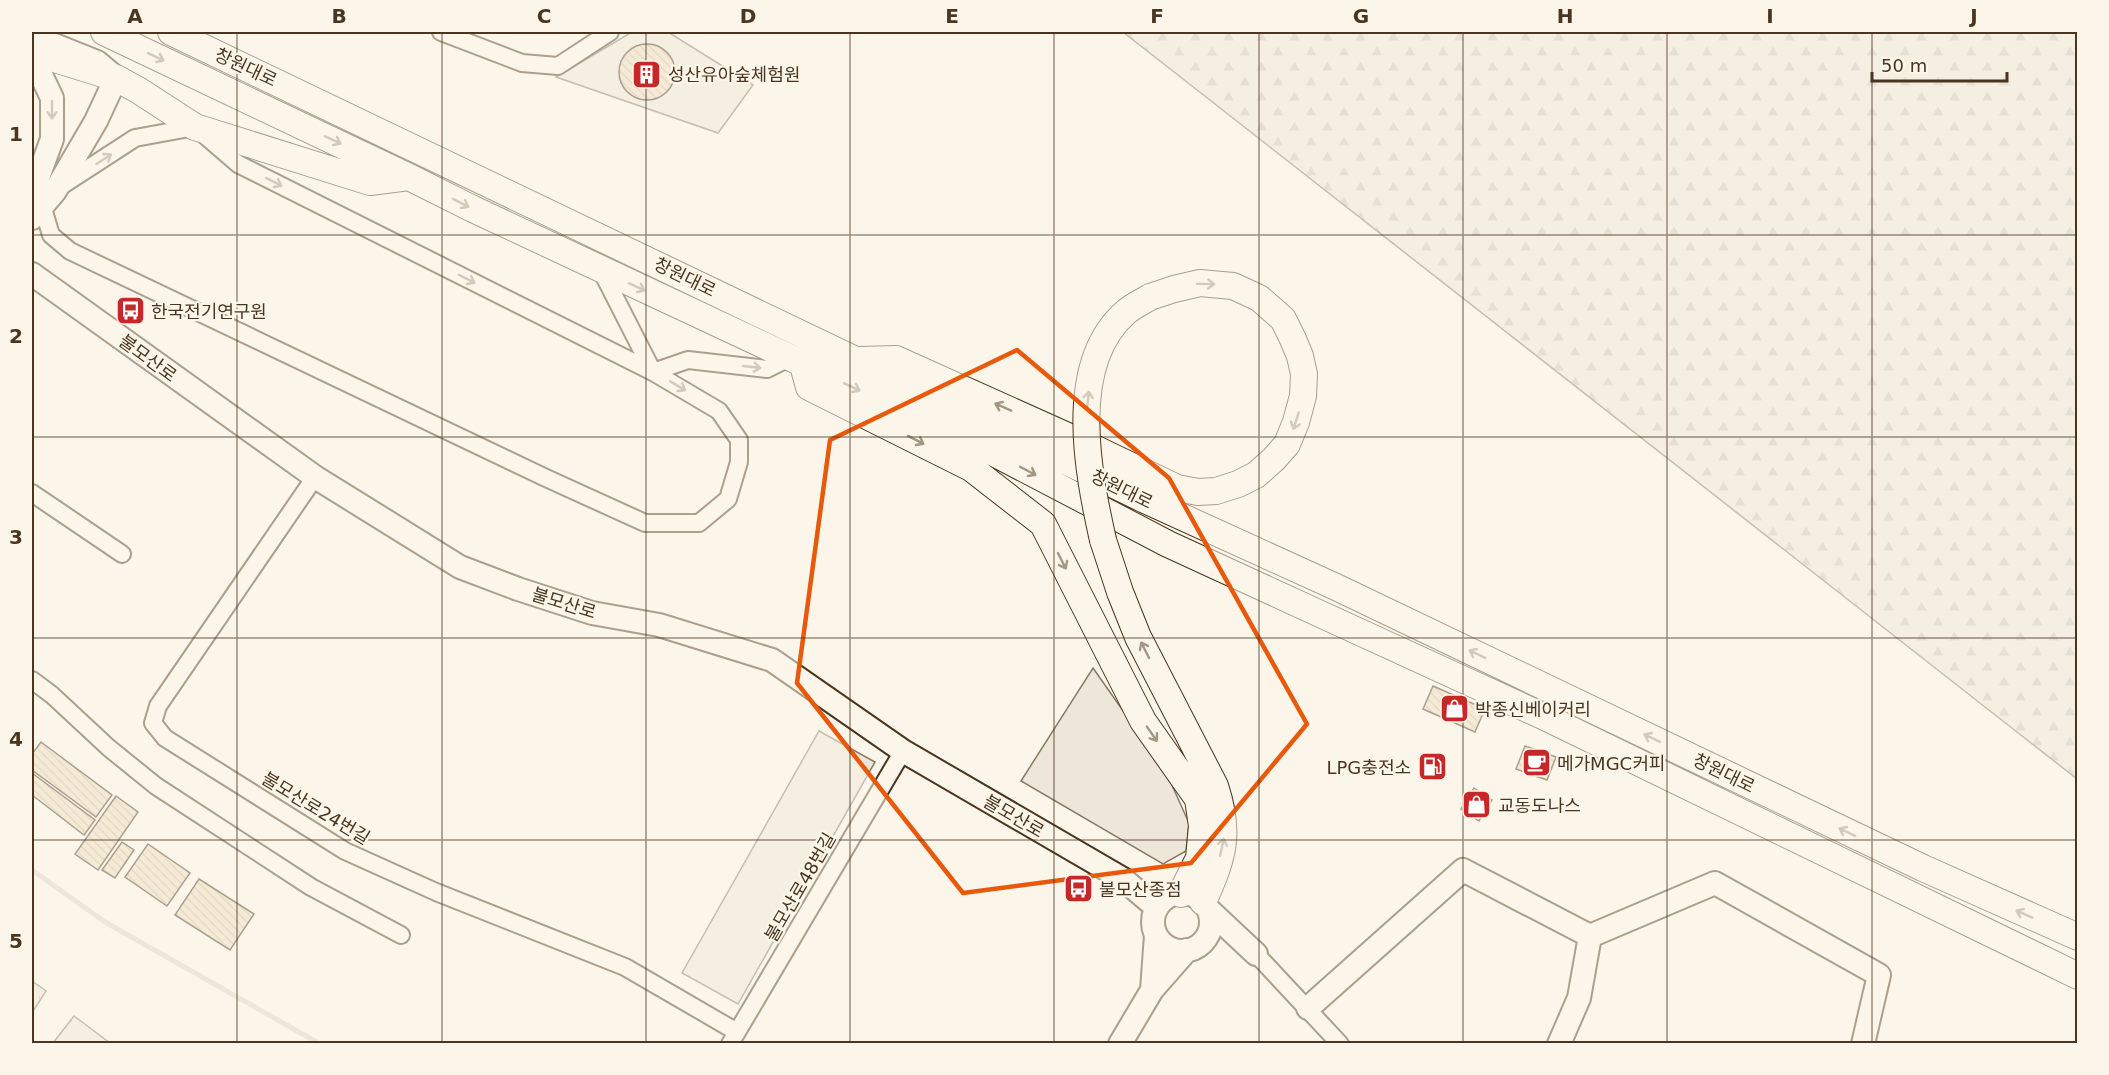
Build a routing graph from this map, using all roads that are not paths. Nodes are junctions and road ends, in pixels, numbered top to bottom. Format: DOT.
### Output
graph roads {
  1 [pos="104,32"];
  2 [pos="171,32"];
  3 [pos="441,32"];
  4 [pos="610,32"];
  5 [pos="32,36"];
  6 [pos="32,54"];
  7 [pos="116,78"];
  8 [pos="195,127"];
  9 [pos="409,177"];
  10 [pos="40,202"];
  11 [pos="601,270"];
  12 [pos="32,274"];
  13 [pos="855,360"];
  14 [pos="796,362"];
  15 [pos="653,372"];
  16 [pos="315,477"];
  17 [pos="32,493"];
  18 [pos="122,554"];
  19 [pos="32,680"];
  20 [pos="903,751"];
  21 [pos="1184,902"];
  22 [pos="1208,934"];
  23 [pos="402,935"];
  24 [pos="1156,935"];
  25 [pos="1590,936"];
  26 [pos="2078,938"];
  27 [pos="1187,950"];
  28 [pos="1256,954"];
  29 [pos="2078,976"];
  30 [pos="1152,990"];
  31 [pos="1308,1008"];
  32 [pos="734,1038"];
  33 [pos="1120,1044"];
  34 [pos="1340,1044"];
  35 [pos="1558,1044"];
  36 [pos="1863,1044"];
  1 -- 9 [label="main road, 창원대로, one-way"];
  2 -- 13 [label="main road, 창원대로"];
  3 -- 4 [label="street"];
  5 -- 7 [label="street"];
  6 -- 7 [label="main road"];
  6 -- 10 [label="street, one-way"];
  7 -- 8 [label="main road"];
  7 -- 10 [label="street"];
  8 -- 9 [label="main road"];
  10 -- 8 [label="street, one-way"];
  8 -- 15 [label="street, one-way"];
  9 -- 11 [label="main road, 창원대로, one-way"];
  15 -- 10 [label="street, one-way"];
  11 -- 14 [label="main road, 창원대로, one-way"];
  11 -- 15 [label="street"];
  12 -- 16 [label="street, 불모산로"];
  21 -- 13 [label="main road, one-way, bridge"];
  26 -- 13 [label="main road, 창원대로, one-way"];
  15 -- 14 [label="street, one-way"];
  14 -- 21 [label="main road, one-way"];
  14 -- 29 [label="main road, 창원대로, one-way"];
  16 -- 20 [label="street, 불모산로"];
  16 -- 32 [label="street, 불모산로24번길"];
  17 -- 18 [label="street"];
  19 -- 23 [label="street"];
  20 -- 21 [label="street, 불모산로"];
  20 -- 32 [label="street, 불모산로48번길"];
  21 -- 22 [label="street"];
  21 -- 24 [label="street"];
  21 -- 28 [label="street, 불모산로"];
  22 -- 27 [label="street"];
  22 -- 28 [label="street"];
  24 -- 27 [label="street"];
  24 -- 30 [label="street"];
  25 -- 31 [label="street"];
  25 -- 35 [label="street"];
  25 -- 36 [label="street"];
  27 -- 30 [label="street"];
  28 -- 31 [label="street"];
  30 -- 33 [label="street"];
  31 -- 34 [label="street"];
}
